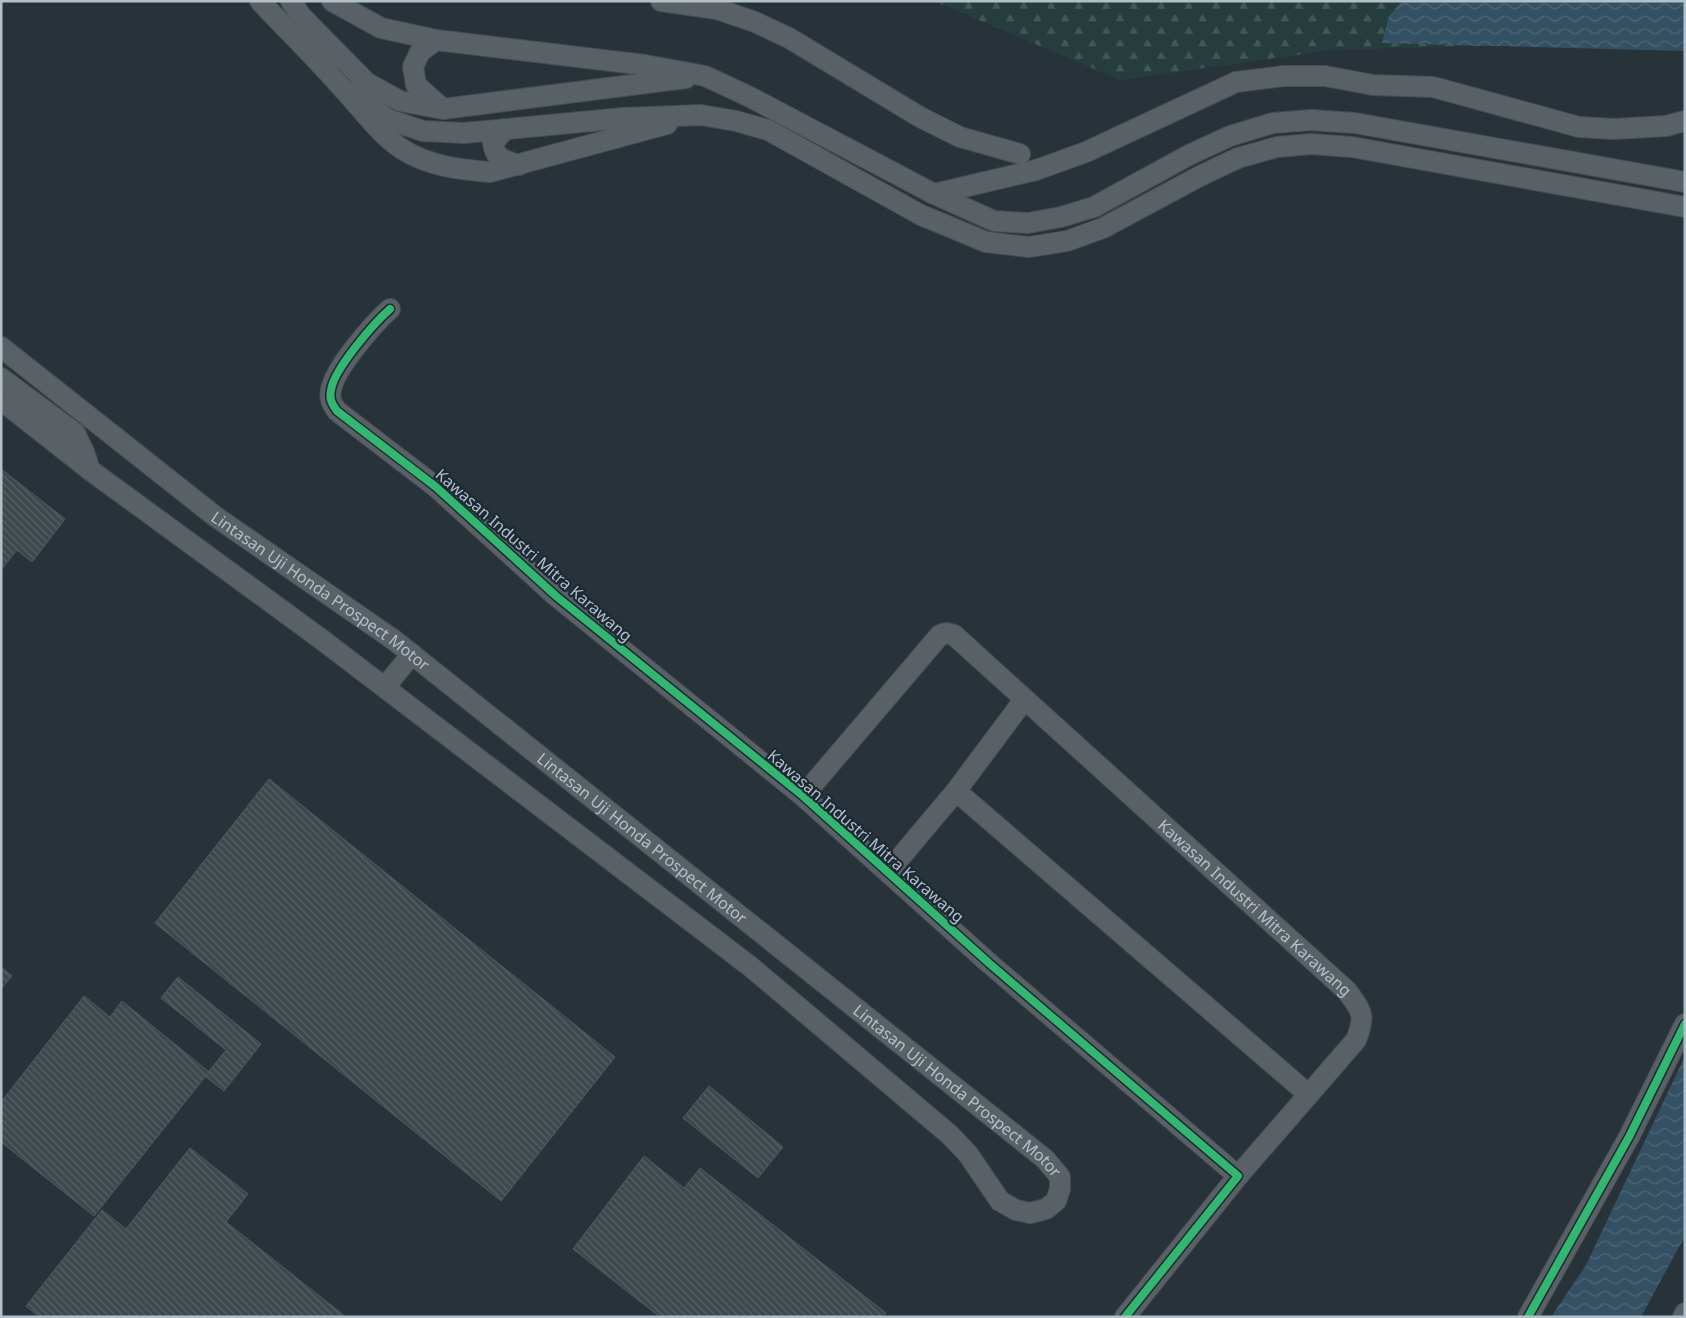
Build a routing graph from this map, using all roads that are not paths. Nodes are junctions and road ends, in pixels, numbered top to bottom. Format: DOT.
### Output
graph roads {
  1 [pos="260,1"];
  2 [pos="291,1"];
  3 [pos="332,1"];
  4 [pos="661,1"];
  5 [pos="436,40"];
  6 [pos="705,76"];
  7 [pos="344,89"];
  8 [pos="443,109"];
  9 [pos="701,115"];
  10 [pos="1685,122"];
  11 [pos="505,129"];
  12 [pos="1020,154"];
  13 [pos="519,165"];
  14 [pos="1685,182"];
  15 [pos="934,194"];
  16 [pos="1685,207"];
  17 [pos="390,309"];
  18 [pos="1,347"];
  19 [pos="1,378"];
  20 [pos="1,400"];
  21 [pos="90,470"];
  22 [pos="412,654"];
  23 [pos="385,687"];
  24 [pos="1024,700"];
  25 [pos="956,791"];
  26 [pos="803,796"];
  27 [pos="888,872"];
  28 [pos="1685,1024"];
  29 [pos="1308,1094"];
  30 [pos="1238,1176"];
  31 [pos="1125,1317"];
  32 [pos="1528,1317"];
  1 -- 7 [label="street"];
  2 -- 8 [label="street"];
  3 -- 5 [label="street"];
  4 -- 12 [label="street"];
  5 -- 6 [label="street"];
  5 -- 8 [label="street"];
  6 -- 8 [label="street"];
  6 -- 15 [label="street"];
  7 -- 11 [label="street"];
  7 -- 13 [label="street"];
  9 -- 11 [label="street"];
  9 -- 13 [label="street"];
  9 -- 16 [label="street"];
  10 -- 15 [label="street"];
  11 -- 13 [label="street"];
  14 -- 15 [label="street"];
  17 -- 26 [label="street, Kawasan Industri Mitra Karawang"];
  18 -- 22 [label="street, Lintasan Uji Honda Prospect Motor"];
  19 -- 21 [label="street"];
  20 -- 21 [label="street, Lintasan Uji Honda Prospect Motor"];
  21 -- 23 [label="street, Lintasan Uji Honda Prospect Motor"];
  22 -- 23 [label="street"];
  22 -- 23 [label="street, Lintasan Uji Honda Prospect Motor"];
  24 -- 25 [label="street"];
  24 -- 26 [label="street, Kawasan Industri Mitra Karawang"];
  24 -- 29 [label="street, Kawasan Industri Mitra Karawang"];
  25 -- 27 [label="street"];
  25 -- 29 [label="street"];
  26 -- 27 [label="street, Kawasan Industri Mitra Karawang"];
  27 -- 30 [label="street, Kawasan Industri Mitra Karawang"];
  28 -- 32 [label="street"];
  29 -- 30 [label="street, Kawasan Industri Mitra Karawang"];
  30 -- 31 [label="street, Kawasan Industri Mitra Karawang"];
}
